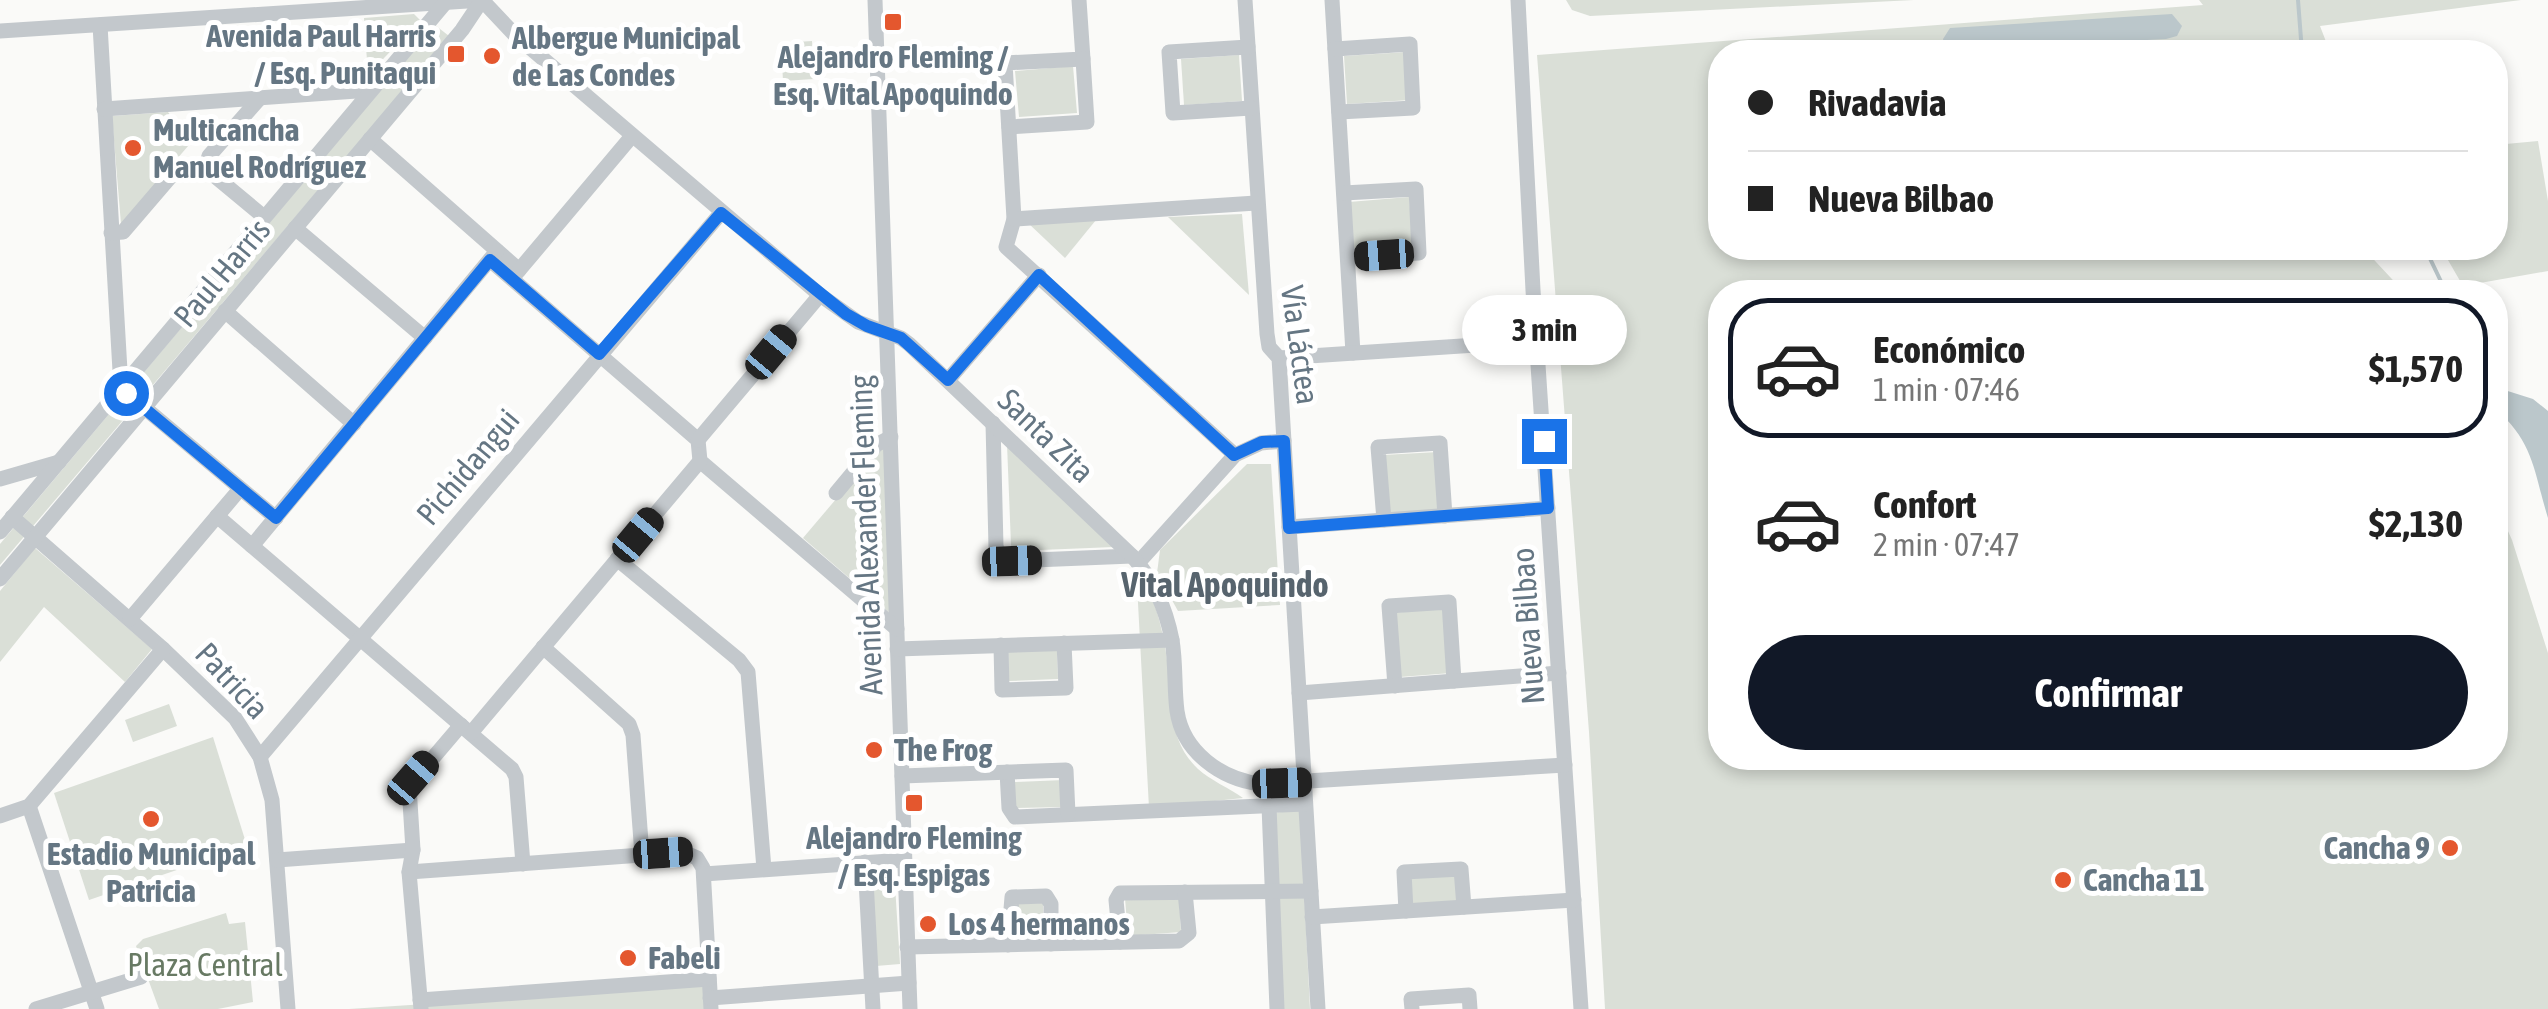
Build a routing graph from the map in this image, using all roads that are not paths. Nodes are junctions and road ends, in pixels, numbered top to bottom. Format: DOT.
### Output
graph roads {
  1 [pos="483,0"];
  2 [pos="875,0"];
  3 [pos="1079,0"];
  4 [pos="1245,0"];
  5 [pos="1332,0"];
  6 [pos="1518,0"];
  7 [pos="446,2"];
  8 [pos="100,25"];
  9 [pos="0,32"];
  10 [pos="1248,47"];
  11 [pos="1335,49"];
  12 [pos="1083,58"];
  13 [pos="371,90"];
  14 [pos="260,99"];
  15 [pos="104,108"];
  16 [pos="1251,108"];
  17 [pos="1339,112"];
  18 [pos="1009,127"];
  19 [pos="632,136"];
  20 [pos="370,139"];
  21 [pos="171,176"];
  22 [pos="1344,194"];
  23 [pos="1256,203"];
  24 [pos="721,213"];
  25 [pos="264,217"];
  26 [pos="1014,219"];
  27 [pos="296,228"];
  28 [pos="111,233"];
  29 [pos="494,255"];
  30 [pos="1348,257"];
  31 [pos="516,274"];
  32 [pos="1039,275"];
  33 [pos="820,294"];
  34 [pos="225,312"];
  35 [pos="886,332"];
  36 [pos="425,338"];
  37 [pos="1537,341"];
  38 [pos="1354,353"];
  39 [pos="599,354"];
  40 [pos="1279,358"];
  41 [pos="948,380"];
  42 [pos="121,388"];
  43 [pos="144,408"];
  44 [pos="992,422"];
  45 [pos="354,424"];
  46 [pos="891,437"];
  47 [pos="698,440"];
  48 [pos="1284,441"];
  49 [pos="1234,455"];
  50 [pos="700,461"];
  51 [pos="59,462"];
  52 [pos="2,479"];
  53 [pos="240,488"];
  54 [pos="836,492"];
  55 [pos="26,502"];
  56 [pos="1548,508"];
  57 [pos="217,516"];
  58 [pos="1446,516"];
  59 [pos="12,517"];
  60 [pos="276,518"];
  61 [pos="1384,520"];
  62 [pos="1289,528"];
  63 [pos="0,532"];
  64 [pos="36,537"];
  65 [pos="252,546"];
  66 [pos="618,560"];
  67 [pos="1135,560"];
  68 [pos="0,579"];
  69 [pos="130,619"];
  70 [pos="896,629"];
  71 [pos="360,638"];
  72 [pos="1172,640"];
  73 [pos="1064,644"];
  74 [pos="1001,646"];
  75 [pos="544,647"];
  76 [pos="163,649"];
  77 [pos="897,649"];
  78 [pos="1559,674"];
  79 [pos="1454,681"];
  80 [pos="1394,686"];
  81 [pos="1299,693"];
  82 [pos="466,729"];
  83 [pos="260,758"];
  84 [pos="1565,765"];
  85 [pos="1007,772"];
  86 [pos="902,776"];
  87 [pos="1304,782"];
  88 [pos="1305,804"];
  89 [pos="29,806"];
  90 [pos="1268,806"];
  91 [pos="1068,814"];
  92 [pos="0,816"];
  93 [pos="413,850"];
  94 [pos="642,855"];
  95 [pos="277,860"];
  96 [pos="904,860"];
  97 [pos="865,862"];
  98 [pos="522,864"];
  99 [pos="764,870"];
  100 [pos="409,872"];
  101 [pos="704,874"];
  102 [pos="1272,891"];
  103 [pos="1311,891"];
  104 [pos="1185,892"];
  105 [pos="1574,900"];
  106 [pos="1464,907"];
  107 [pos="1406,911"];
  108 [pos="1312,917"];
  109 [pos="1120,942"];
  110 [pos="1051,944"];
  111 [pos="1008,945"];
  112 [pos="908,947"];
  113 [pos="142,977"];
  114 [pos="709,979"];
  115 [pos="909,982"];
  116 [pos="872,986"];
  117 [pos="91,992"];
  118 [pos="420,1004"];
  119 [pos="711,1004"];
  120 [pos="36,1009"];
  121 [pos="97,1009"];
  122 [pos="288,1009"];
  123 [pos="873,1009"];
  124 [pos="910,1009"];
  125 [pos="1277,1009"];
  126 [pos="1318,1009"];
  127 [pos="1412,1009"];
  128 [pos="1470,1009"];
  129 [pos="1581,1009"];
  1 -- 7 [label="street"];
  1 -- 19 [label="street, Santa Zita"];
  1 -- 20 [label="street, Paul Harris"];
  2 -- 35 [label="street, Avenida Alexander Fleming"];
  3 -- 12 [label="street"];
  4 -- 10 [label="street, Vía Láctea"];
  5 -- 11 [label="street"];
  6 -- 37 [label="street, Nueva Bilbao"];
  7 -- 8 [label="street"];
  7 -- 13 [label="street, Paul Harris"];
  8 -- 9 [label="street"];
  8 -- 15 [label="street"];
  10 -- 16 [label="street, Vía Láctea"];
  10 -- 16 [label="street"];
  11 -- 17 [label="street"];
  11 -- 17 [label="street"];
  12 -- 18 [label="street"];
  12 -- 18 [label="street"];
  13 -- 14 [label="street"];
  13 -- 25 [label="street, Paul Harris"];
  14 -- 15 [label="street"];
  14 -- 25 [label="street"];
  15 -- 28 [label="street"];
  16 -- 23 [label="street, Vía Láctea"];
  17 -- 22 [label="street"];
  18 -- 26 [label="street"];
  19 -- 24 [label="street, Santa Zita"];
  19 -- 31 [label="street"];
  20 -- 27 [label="street, Paul Harris"];
  20 -- 29 [label="street"];
  21 -- 28 [label="street"];
  22 -- 30 [label="street"];
  22 -- 30 [label="street"];
  23 -- 26 [label="street"];
  23 -- 40 [label="street, Vía Láctea"];
  24 -- 33 [label="street, Santa Zita"];
  24 -- 39 [label="street, Pichidangui"];
  25 -- 42 [label="street, Paul Harris"];
  26 -- 32 [label="street"];
  27 -- 34 [label="street, Paul Harris"];
  27 -- 36 [label="street"];
  28 -- 42 [label="street"];
  29 -- 31 [label="street"];
  29 -- 36 [label="street"];
  30 -- 38 [label="street"];
  31 -- 39 [label="street"];
  32 -- 41 [label="street"];
  32 -- 49 [label="street"];
  33 -- 35 [label="street, Santa Zita"];
  33 -- 47 [label="street"];
  34 -- 43 [label="street, Paul Harris"];
  34 -- 45 [label="street"];
  35 -- 41 [label="street, Santa Zita"];
  35 -- 46 [label="street, Avenida Alexander Fleming"];
  36 -- 45 [label="street"];
  37 -- 38 [label="street"];
  37 -- 56 [label="street, Nueva Bilbao"];
  38 -- 40 [label="street"];
  39 -- 47 [label="street"];
  39 -- 71 [label="street, Pichidangui"];
  40 -- 48 [label="street, Vía Láctea"];
  41 -- 44 [label="street, Santa Zita"];
  42 -- 43 [label="street"];
  42 -- 51 [label="street, Paul Harris"];
  43 -- 53 [label="street"];
  43 -- 64 [label="street, Paul Harris"];
  44 -- 67 [label="street, Santa Zita"];
  44 -- 67 [label="street"];
  45 -- 60 [label="street"];
  46 -- 54 [label="street"];
  46 -- 70 [label="street, Avenida Alexander Fleming"];
  47 -- 50 [label="street"];
  48 -- 49 [label="street"];
  48 -- 62 [label="street, Vía Láctea"];
  49 -- 67 [label="street"];
  50 -- 66 [label="street"];
  50 -- 70 [label="street"];
  51 -- 52 [label="street"];
  51 -- 55 [label="street, Paul Harris"];
  52 -- 55 [label="street"];
  53 -- 57 [label="street"];
  53 -- 60 [label="street"];
  55 -- 59 [label="street, Paul Harris"];
  56 -- 58 [label="street"];
  56 -- 78 [label="street, Nueva Bilbao"];
  57 -- 65 [label="street"];
  57 -- 69 [label="street"];
  58 -- 61 [label="street"];
  58 -- 61 [label="street"];
  59 -- 63 [label="street, Paul Harris"];
  59 -- 64 [label="street, Patricia"];
  60 -- 65 [label="street"];
  61 -- 62 [label="street"];
  62 -- 81 [label="street, Vía Láctea"];
  64 -- 68 [label="street, Paul Harris"];
  64 -- 69 [label="street, Patricia"];
  65 -- 71 [label="street"];
  66 -- 75 [label="street"];
  66 -- 99 [label="street"];
  67 -- 72 [label="street, Santa Zita"];
  69 -- 76 [label="street, Patricia"];
  70 -- 77 [label="street, Avenida Alexander Fleming"];
  71 -- 82 [label="street"];
  71 -- 83 [label="street, Pichidangui"];
  72 -- 73 [label="street"];
  72 -- 87 [label="street, Santa Zita"];
  73 -- 74 [label="street"];
  73 -- 74 [label="street"];
  74 -- 77 [label="street"];
  75 -- 82 [label="street"];
  75 -- 94 [label="street"];
  76 -- 83 [label="street, Patricia"];
  76 -- 89 [label="street"];
  77 -- 86 [label="street, Avenida Alexander Fleming"];
  78 -- 79 [label="street"];
  78 -- 84 [label="street, Nueva Bilbao"];
  79 -- 80 [label="street"];
  79 -- 80 [label="street"];
  80 -- 81 [label="street"];
  81 -- 87 [label="street, Vía Láctea"];
  82 -- 93 [label="street"];
  82 -- 98 [label="street"];
  83 -- 95 [label="street, Patricia"];
  84 -- 87 [label="street, Santa Zita"];
  84 -- 105 [label="street, Nueva Bilbao"];
  85 -- 86 [label="street"];
  85 -- 91 [label="street"];
  85 -- 91 [label="street"];
  86 -- 96 [label="street, Avenida Alexander Fleming"];
  87 -- 88 [label="street, Vía Láctea"];
  88 -- 90 [label="street"];
  88 -- 103 [label="street, Vía Láctea"];
  89 -- 92 [label="street"];
  89 -- 117 [label="street"];
  90 -- 91 [label="street"];
  90 -- 102 [label="street"];
  93 -- 95 [label="street"];
  93 -- 100 [label="street"];
  94 -- 98 [label="street"];
  94 -- 101 [label="street"];
  95 -- 122 [label="street, Patricia"];
  96 -- 97 [label="street"];
  96 -- 112 [label="street, Avenida Alexander Fleming"];
  97 -- 99 [label="street"];
  97 -- 116 [label="street"];
  98 -- 100 [label="street"];
  99 -- 101 [label="street"];
  100 -- 118 [label="street"];
  101 -- 114 [label="street"];
  102 -- 103 [label="street"];
  102 -- 104 [label="street"];
  102 -- 125 [label="street"];
  103 -- 108 [label="street, Vía Láctea"];
  104 -- 109 [label="street"];
  104 -- 109 [label="street"];
  105 -- 106 [label="street"];
  105 -- 129 [label="street, Nueva Bilbao"];
  106 -- 107 [label="street"];
  106 -- 107 [label="street"];
  107 -- 108 [label="street"];
  108 -- 126 [label="street, Vía Láctea"];
  109 -- 110 [label="street"];
  110 -- 111 [label="street"];
  110 -- 111 [label="street"];
  111 -- 112 [label="street"];
  112 -- 115 [label="street, Avenida Alexander Fleming"];
  113 -- 117 [label="street"];
  114 -- 118 [label="street"];
  114 -- 119 [label="street"];
  115 -- 116 [label="street"];
  115 -- 124 [label="street, Avenida Alexander Fleming"];
  116 -- 119 [label="street"];
  116 -- 123 [label="street"];
  117 -- 120 [label="street"];
  117 -- 121 [label="street"];
  127 -- 128 [label="street"];
}
